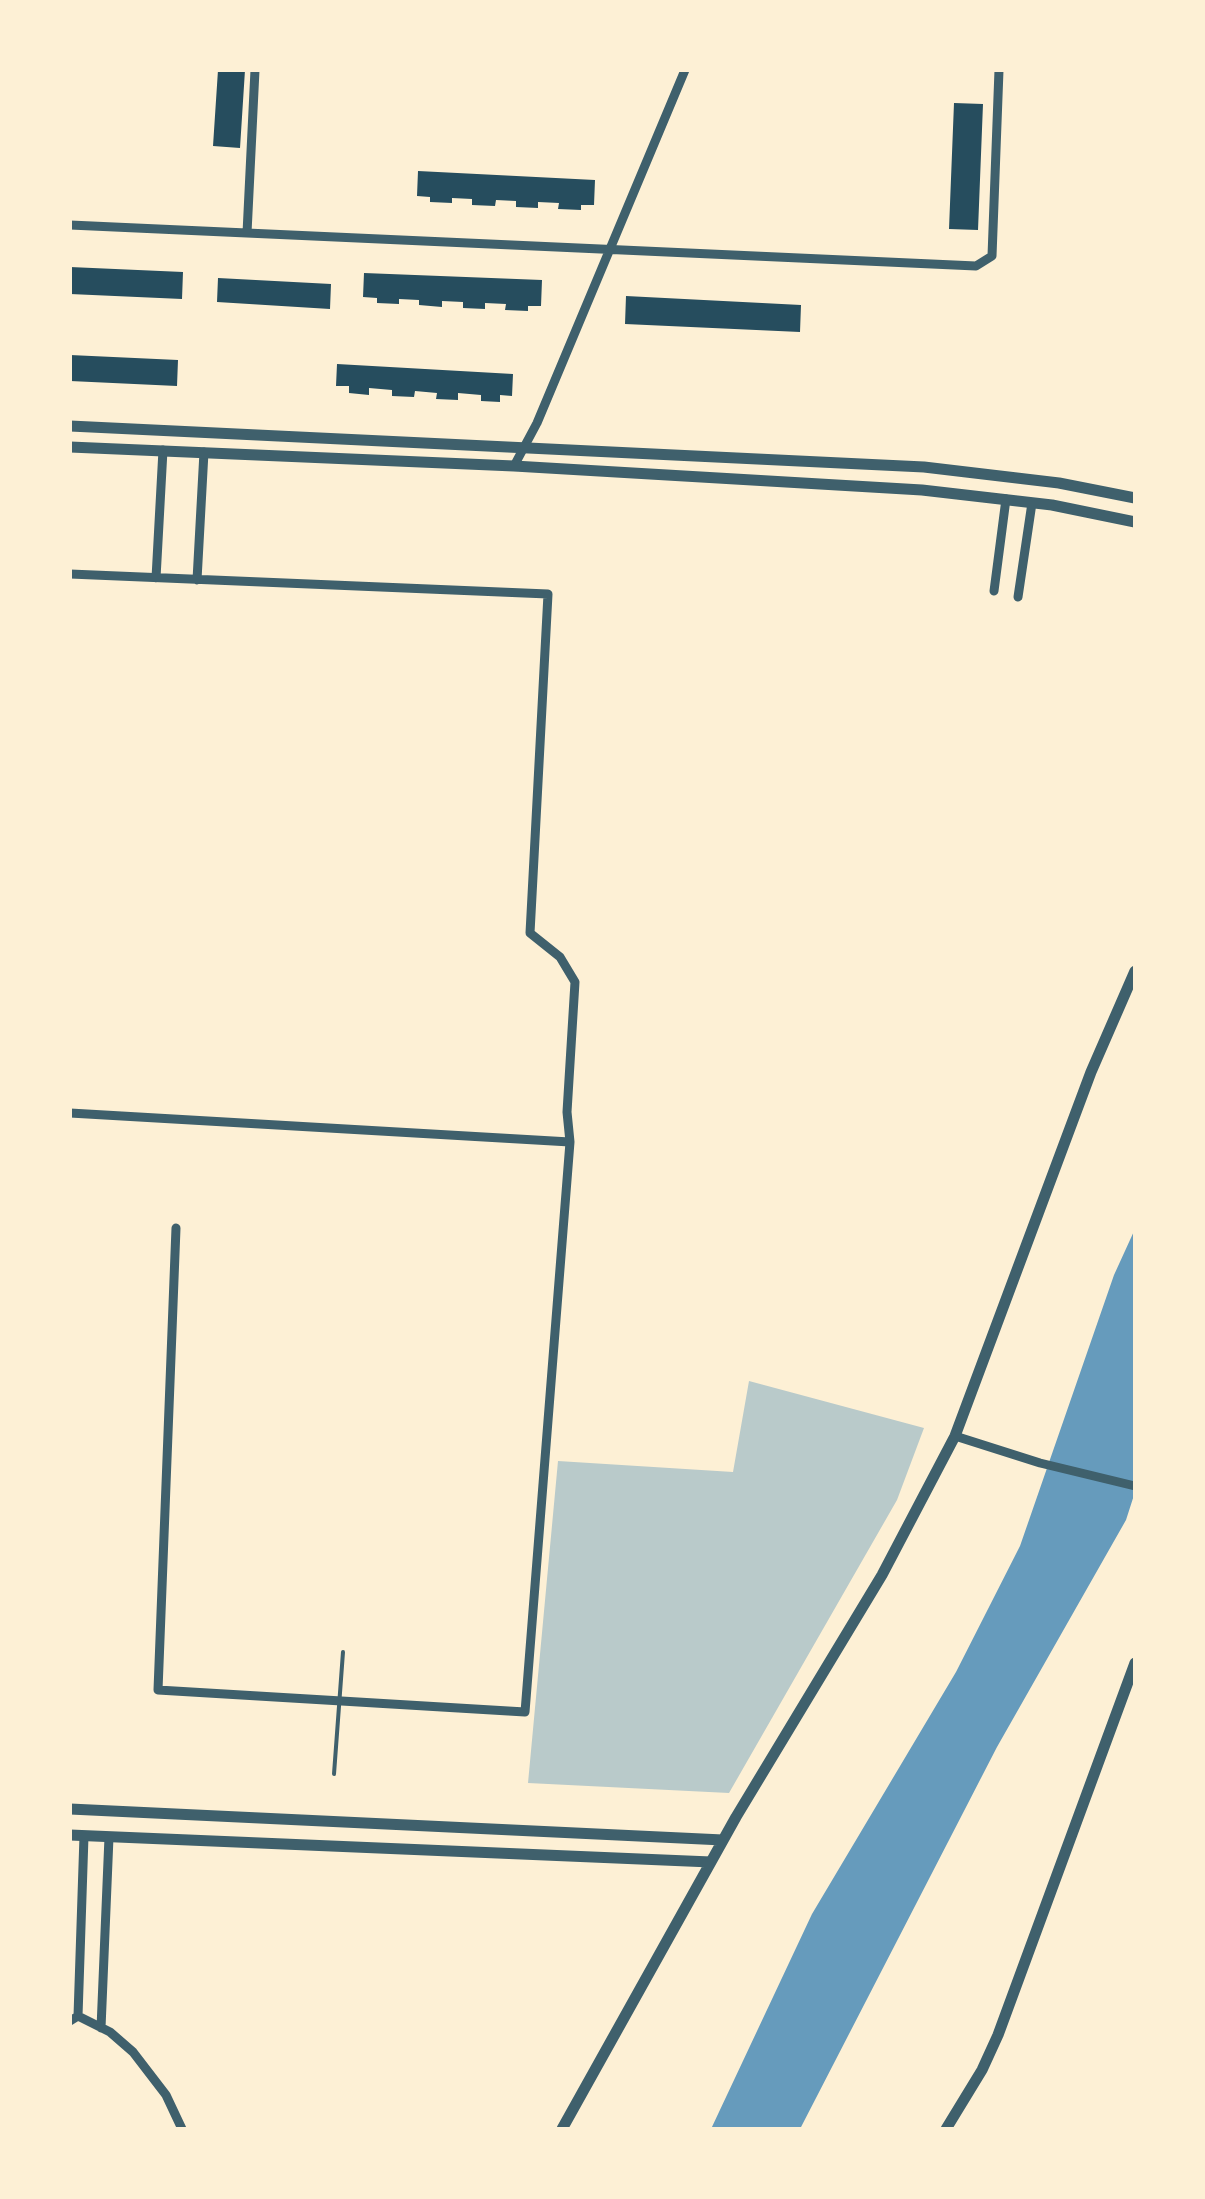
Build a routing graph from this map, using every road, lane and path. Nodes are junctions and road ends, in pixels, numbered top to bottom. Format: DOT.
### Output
graph roads {
  1 [pos="254,70"];
  2 [pos="685,70"];
  3 [pos="1000,70"];
  4 [pos="70,225"];
  5 [pos="247,233"];
  6 [pos="609,249"];
  7 [pos="70,426"];
  8 [pos="525,445"];
  9 [pos="70,447"];
  10 [pos="163,450"];
  11 [pos="204,452"];
  12 [pos="514,466"];
  13 [pos="1135,498"];
  14 [pos="1006,500"];
  15 [pos="1032,503"];
  16 [pos="1135,522"];
  17 [pos="70,574"];
  18 [pos="156,578"];
  19 [pos="197,580"];
  20 [pos="994,591"];
  21 [pos="1018,597"];
  22 [pos="1135,971"];
  23 [pos="70,1112"];
  24 [pos="570,1142"];
  25 [pos="176,1228"];
  26 [pos="955,1436"];
  27 [pos="1135,1486"];
  28 [pos="344,1652"];
  29 [pos="1135,1663"];
  30 [pos="337,1702"];
  31 [pos="334,1774"];
  32 [pos="70,1810"];
  33 [pos="77,1836"];
  34 [pos="108,1837"];
  35 [pos="723,1840"];
  36 [pos="710,1862"];
  37 [pos="74,2019"];
  38 [pos="101,2028"];
  39 [pos="182,2129"];
  40 [pos="562,2129"];
  41 [pos="946,2129"];
  1 -- 5 [label="street"];
  2 -- 6 [label="street"];
  3 -- 6 [label="street"];
  4 -- 5 [label="street"];
  5 -- 6 [label="street"];
  6 -- 8 [label="street"];
  7 -- 8 [label="street"];
  8 -- 12 [label="street"];
  8 -- 13 [label="street"];
  9 -- 10 [label="street"];
  10 -- 11 [label="street"];
  10 -- 18 [label="street"];
  11 -- 12 [label="street"];
  11 -- 19 [label="street"];
  12 -- 14 [label="street"];
  14 -- 15 [label="street"];
  14 -- 20 [label="street"];
  15 -- 16 [label="street"];
  15 -- 21 [label="street"];
  17 -- 18 [label="street"];
  18 -- 19 [label="street"];
  19 -- 24 [label="street"];
  22 -- 26 [label="street"];
  23 -- 24 [label="street"];
  24 -- 30 [label="street"];
  25 -- 30 [label="street"];
  26 -- 27 [label="street"];
  26 -- 35 [label="street"];
  28 -- 30 [label="lane"];
  29 -- 41 [label="street"];
  30 -- 31 [label="lane"];
  32 -- 35 [label="street"];
  33 -- 34 [label="street"];
  33 -- 37 [label="street"];
  34 -- 36 [label="street"];
  34 -- 38 [label="street"];
  35 -- 36 [label="street"];
  36 -- 40 [label="street"];
  37 -- 38 [label="street"];
  38 -- 39 [label="street"];
}
